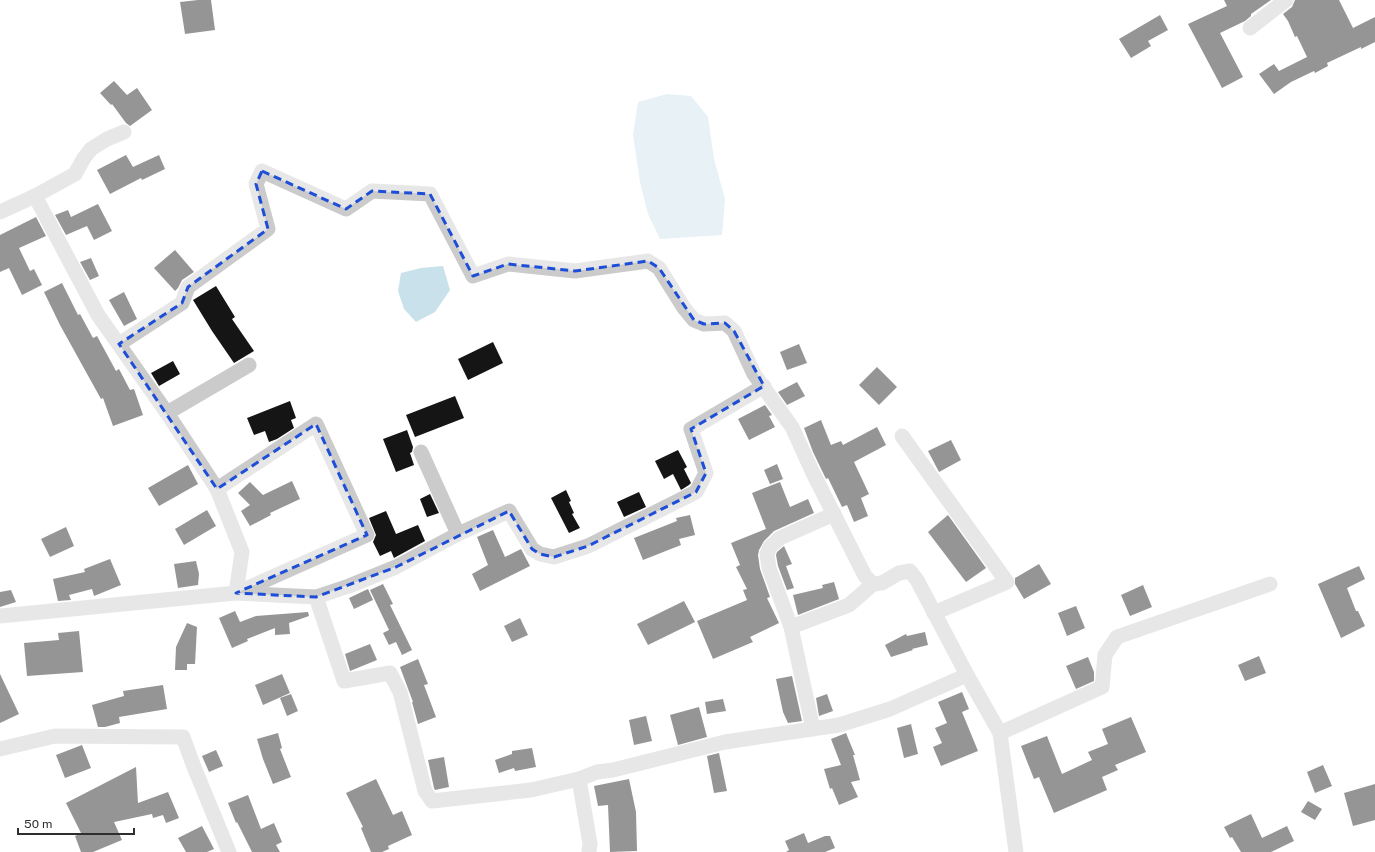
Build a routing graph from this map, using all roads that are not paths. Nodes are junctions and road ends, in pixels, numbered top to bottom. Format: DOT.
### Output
graph roads {
  1 [pos="1286,0"];
  2 [pos="1271,5"];
  3 [pos="1250,28"];
  4 [pos="124,132"];
  5 [pos="35,196"];
  6 [pos="0,212"];
  7 [pos="119,344"];
  8 [pos="249,365"];
  9 [pos="764,386"];
  10 [pos="167,413"];
  11 [pos="902,436"];
  12 [pos="421,452"];
  13 [pos="217,489"];
  14 [pos="834,514"];
  15 [pos="458,534"];
  16 [pos="873,584"];
  17 [pos="1270,584"];
  18 [pos="236,593"];
  19 [pos="316,597"];
  20 [pos="934,613"];
  21 [pos="0,616"];
  22 [pos="791,627"];
  23 [pos="967,675"];
  24 [pos="813,729"];
  25 [pos="1000,733"];
  26 [pos="0,749"];
  27 [pos="579,779"];
  28 [pos="229,852"];
  29 [pos="588,852"];
  30 [pos="1016,852"];
  1 -- 2 [label="street"];
  2 -- 3 [label="street"];
  4 -- 5 [label="street"];
  5 -- 6 [label="street"];
  5 -- 7 [label="street"];
  7 -- 9 [label="street"];
  7 -- 10 [label="street"];
  8 -- 10 [label="street"];
  9 -- 14 [label="street"];
  9 -- 15 [label="street"];
  10 -- 13 [label="street"];
  11 -- 20 [label="street"];
  12 -- 15 [label="street"];
  13 -- 18 [label="street"];
  13 -- 18 [label="street"];
  14 -- 16 [label="street"];
  14 -- 22 [label="street"];
  15 -- 19 [label="street"];
  16 -- 20 [label="street"];
  16 -- 22 [label="street"];
  17 -- 25 [label="street"];
  18 -- 19 [label="street"];
  18 -- 21 [label="street"];
  19 -- 27 [label="street"];
  20 -- 23 [label="street"];
  22 -- 24 [label="street"];
  23 -- 24 [label="street"];
  23 -- 25 [label="street"];
  24 -- 27 [label="street"];
  25 -- 30 [label="street"];
  26 -- 28 [label="street"];
  27 -- 29 [label="street"];
}
